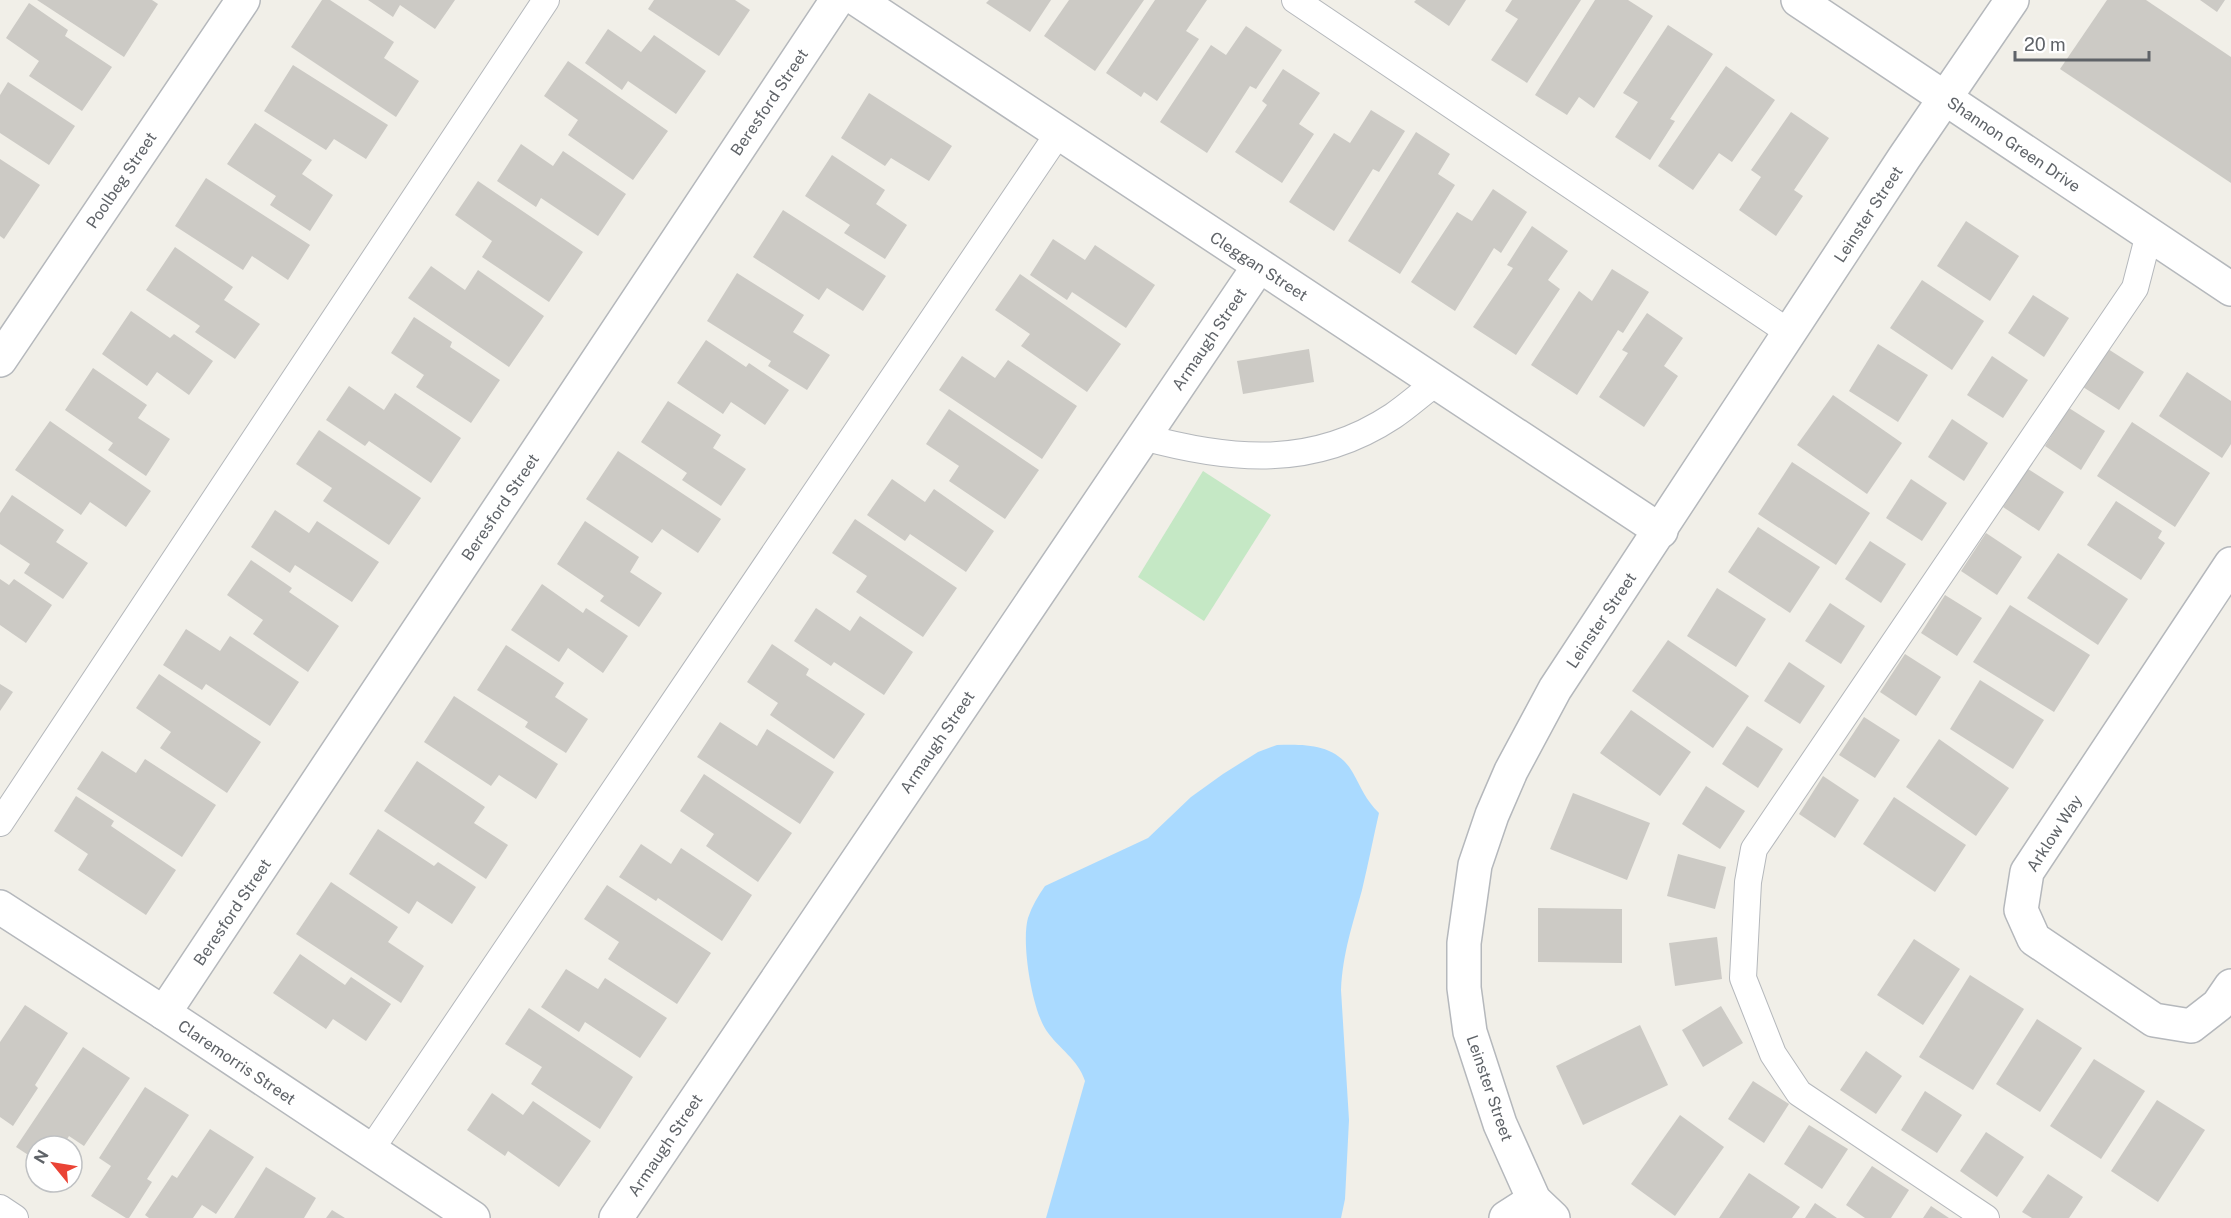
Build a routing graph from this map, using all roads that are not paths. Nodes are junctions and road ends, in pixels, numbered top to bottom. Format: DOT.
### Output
graph roads {
  1 [pos="243,0"];
  2 [pos="546,0"];
  3 [pos="837,0"];
  4 [pos="858,0"];
  5 [pos="1295,0"];
  6 [pos="1798,0"];
  7 [pos="2012,0"];
  8 [pos="1945,99"];
  9 [pos="1059,134"];
  10 [pos="2149,234"];
  11 [pos="1258,266"];
  12 [pos="2231,289"];
  13 [pos="1790,333"];
  14 [pos="0,360"];
  15 [pos="1437,382"];
  16 [pos="1143,437"];
  17 [pos="1661,531"];
  18 [pos="2231,564"];
  19 [pos="0,823"];
  20 [pos="0,907"];
  21 [pos="2231,986"];
  22 [pos="164,1013"];
  23 [pos="370,1151"];
  24 [pos="0,1208"];
  25 [pos="1544,1209"];
  26 [pos="15,1218"];
  27 [pos="473,1218"];
  28 [pos="616,1218"];
  29 [pos="1506,1218"];
  30 [pos="1986,1218"];
  1 -- 14 [label="street, Poolbeg Street"];
  2 -- 19 [label="lane"];
  3 -- 22 [label="street, Beresford Street"];
  4 -- 9 [label="street, Cleggan Street"];
  5 -- 13 [label="lane"];
  6 -- 8 [label="street, Shannon Green Drive"];
  7 -- 8 [label="street, Leinster Street"];
  8 -- 10 [label="street, Shannon Green Drive"];
  8 -- 13 [label="street, Leinster Street"];
  9 -- 11 [label="street, Cleggan Street"];
  9 -- 23 [label="lane"];
  10 -- 12 [label="street, Shannon Green Drive"];
  10 -- 30 [label="lane"];
  11 -- 15 [label="street, Cleggan Street"];
  11 -- 16 [label="street, Armaugh Street"];
  13 -- 17 [label="street, Leinster Street"];
  15 -- 16 [label="lane"];
  15 -- 17 [label="street, Cleggan Street"];
  16 -- 28 [label="street, Armaugh Street"];
  17 -- 25 [label="street, Leinster Street"];
  18 -- 21 [label="street, Arklow Way"];
  20 -- 22 [label="street, Claremorris Street"];
  22 -- 23 [label="street, Claremorris Street"];
  23 -- 27 [label="street, Claremorris Street"];
  24 -- 26 [label="lane"];
  25 -- 29 [label="street"];
}
